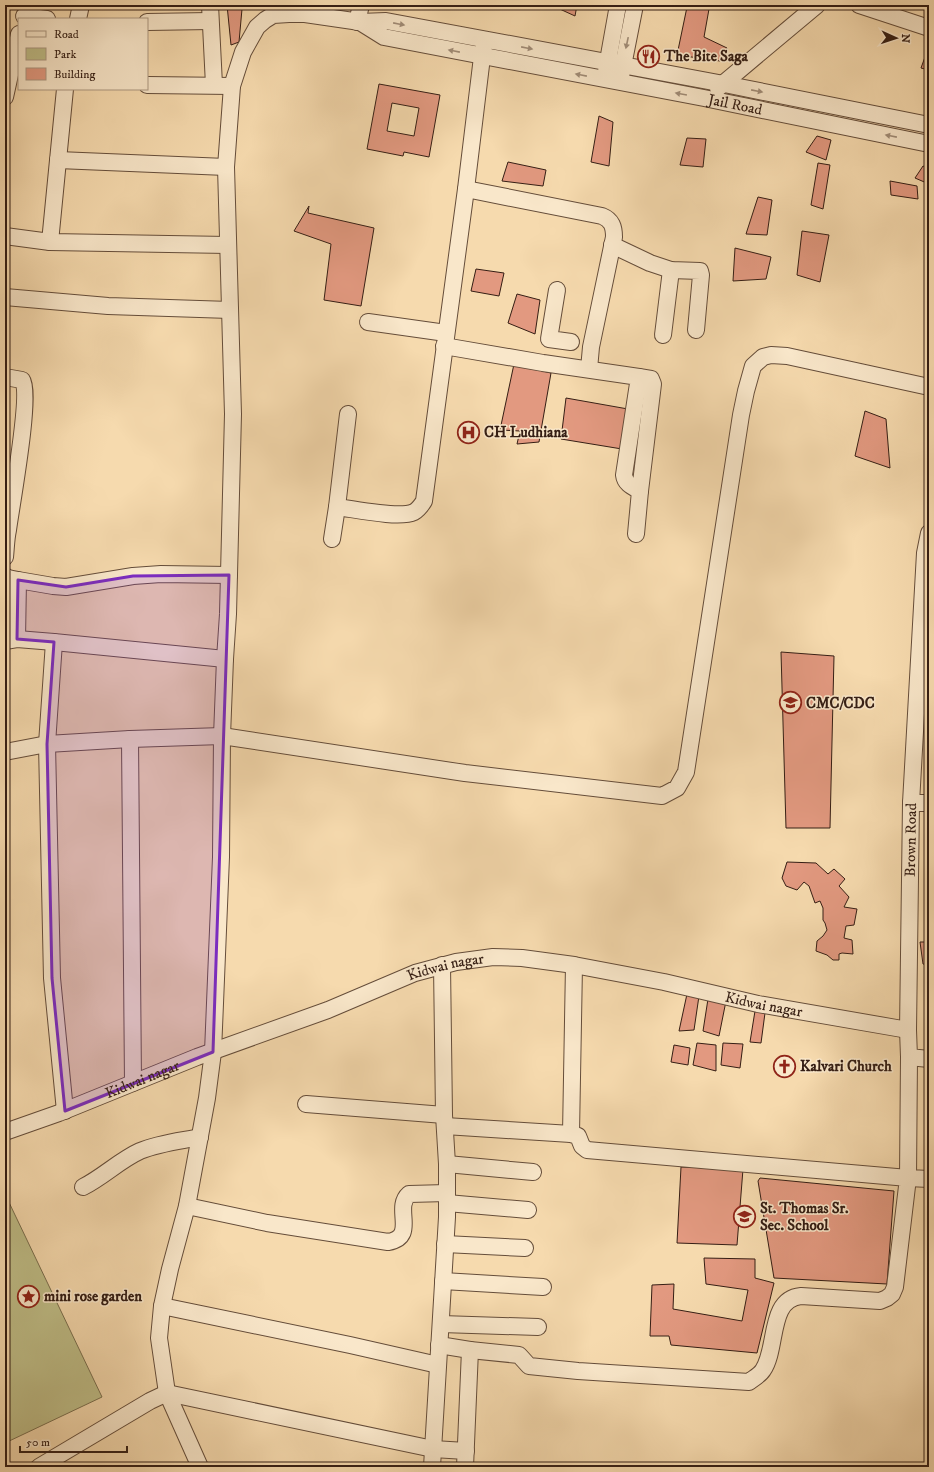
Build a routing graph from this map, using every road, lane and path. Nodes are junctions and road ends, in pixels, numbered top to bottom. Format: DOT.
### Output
graph roads {
  1 [pos="81,5"];
  2 [pos="210,5"];
  3 [pos="361,5"];
  4 [pos="618,5"];
  5 [pos="635,5"];
  6 [pos="817,5"];
  7 [pos="859,5"];
  8 [pos="24,13"];
  9 [pos="43,18"];
  10 [pos="78,18"];
  11 [pos="210,21"];
  12 [pos="148,22"];
  13 [pos="359,22"];
  14 [pos="929,28"];
  15 [pos="14,39"];
  16 [pos="486,40"];
  17 [pos="482,57"];
  18 [pos="615,64"];
  19 [pos="612,81"];
  20 [pos="724,84"];
  21 [pos="148,85"];
  22 [pos="214,85"];
  23 [pos="232,86"];
  24 [pos="65,90"];
  25 [pos="5,97"];
  26 [pos="704,98"];
  27 [pos="929,125"];
  28 [pos="929,144"];
  29 [pos="58,160"];
  30 [pos="226,167"];
  31 [pos="466,189"];
  32 [pos="5,236"];
  33 [pos="50,242"];
  34 [pos="228,245"];
  35 [pos="612,246"];
  36 [pos="671,270"];
  37 [pos="557,290"];
  38 [pos="5,297"];
  39 [pos="230,310"];
  40 [pos="368,322"];
  41 [pos="696,330"];
  42 [pos="663,335"];
  43 [pos="549,339"];
  44 [pos="445,340"];
  45 [pos="571,342"];
  46 [pos="543,363"];
  47 [pos="589,369"];
  48 [pos="5,377"];
  49 [pos="929,387"];
  50 [pos="348,414"];
  51 [pos="337,507"];
  52 [pos="929,533"];
  53 [pos="636,534"];
  54 [pos="332,539"];
  55 [pos="927,554"];
  56 [pos="5,557"];
  57 [pos="229,575"];
  58 [pos="12,578"];
  59 [pos="11,640"];
  60 [pos="54,642"];
  61 [pos="224,659"];
  62 [pos="222,736"];
  63 [pos="130,739"];
  64 [pos="47,744"];
  65 [pos="5,752"];
  66 [pos="911,802"];
  67 [pos="929,803"];
  68 [pos="442,965"];
  69 [pos="574,965"];
  70 [pos="908,1030"];
  71 [pos="213,1052"];
  72 [pos="909,1057"];
  73 [pos="929,1059"];
  74 [pos="133,1083"];
  75 [pos="306,1104"];
  76 [pos="65,1110"];
  77 [pos="444,1120"];
  78 [pos="5,1132"];
  79 [pos="571,1134"];
  80 [pos="200,1137"];
  81 [pos="447,1164"];
  82 [pos="533,1172"];
  83 [pos="908,1178"];
  84 [pos="929,1179"];
  85 [pos="83,1187"];
  86 [pos="447,1198"];
  87 [pos="187,1206"];
  88 [pos="528,1210"];
  89 [pos="445,1244"];
  90 [pos="525,1248"];
  91 [pos="443,1281"];
  92 [pos="543,1287"];
  93 [pos="162,1306"];
  94 [pos="440,1324"];
  95 [pos="538,1327"];
  96 [pos="439,1345"];
  97 [pos="470,1350"];
  98 [pos="438,1365"];
  99 [pos="167,1393"];
  100 [pos="433,1449"];
  101 [pos="466,1451"];
  102 [pos="39,1467"];
  103 [pos="200,1467"];
  104 [pos="432,1467"];
  105 [pos="466,1467"];
  1 -- 10 [label="street"];
  2 -- 11 [label="street"];
  3 -- 13 [label="street"];
  4 -- 18 [label="street"];
  5 -- 18 [label="street, one-way"];
  6 -- 20 [label="street"];
  7 -- 14 [label="street"];
  8 -- 9 [label="street"];
  11 -- 12 [label="street"];
  11 -- 22 [label="street"];
  13 -- 16 [label="street, one-way"];
  17 -- 13 [label="street, Jail Road, one-way"];
  13 -- 23 [label="street"];
  15 -- 25 [label="street"];
  16 -- 17 [label="street"];
  16 -- 18 [label="street, one-way"];
  19 -- 17 [label="street, Jail Road, one-way"];
  17 -- 31 [label="street"];
  18 -- 19 [label="street"];
  18 -- 20 [label="street"];
  26 -- 19 [label="street, Jail Road, one-way"];
  20 -- 26 [label="street"];
  20 -- 27 [label="street, one-way"];
  21 -- 22 [label="street"];
  22 -- 23 [label="street"];
  23 -- 30 [label="street"];
  24 -- 29 [label="street"];
  28 -- 26 [label="street, Jail Road, one-way"];
  29 -- 30 [label="street"];
  29 -- 33 [label="street"];
  30 -- 34 [label="street"];
  31 -- 35 [label="street"];
  31 -- 44 [label="street"];
  32 -- 33 [label="street"];
  33 -- 34 [label="street"];
  34 -- 39 [label="street"];
  35 -- 36 [label="street"];
  35 -- 47 [label="street"];
  36 -- 41 [label="street"];
  36 -- 42 [label="street"];
  37 -- 43 [label="street"];
  38 -- 39 [label="street"];
  39 -- 57 [label="street"];
  40 -- 44 [label="street"];
  43 -- 45 [label="street"];
  43 -- 46 [label="street"];
  44 -- 46 [label="street"];
  44 -- 51 [label="street"];
  46 -- 47 [label="street"];
  47 -- 53 [label="street"];
  48 -- 56 [label="street"];
  49 -- 62 [label="street"];
  50 -- 51 [label="street"];
  51 -- 54 [label="street"];
  52 -- 55 [label="street, Brown Road"];
  55 -- 66 [label="street, Brown Road"];
  57 -- 58 [label="street"];
  57 -- 61 [label="street"];
  58 -- 59 [label="street"];
  59 -- 60 [label="street"];
  60 -- 61 [label="street"];
  60 -- 64 [label="street"];
  61 -- 62 [label="street"];
  62 -- 63 [label="street"];
  62 -- 71 [label="street"];
  63 -- 64 [label="street"];
  63 -- 74 [label="street"];
  64 -- 65 [label="street"];
  64 -- 76 [label="street"];
  66 -- 67 [label="street"];
  66 -- 70 [label="street, Brown Road"];
  68 -- 69 [label="street, Kidwai nagar"];
  68 -- 71 [label="street, Kidwai nagar"];
  68 -- 77 [label="street"];
  69 -- 70 [label="street, Kidwai nagar"];
  69 -- 79 [label="street"];
  70 -- 72 [label="street, Brown Road"];
  71 -- 74 [label="street, Kidwai nagar"];
  71 -- 80 [label="street"];
  72 -- 73 [label="street"];
  72 -- 83 [label="street, Brown Road"];
  74 -- 76 [label="street, Kidwai nagar"];
  75 -- 77 [label="street"];
  76 -- 78 [label="street, Kidwai nagar"];
  77 -- 79 [label="street"];
  77 -- 81 [label="street"];
  79 -- 83 [label="street"];
  80 -- 85 [label="street"];
  80 -- 87 [label="street"];
  81 -- 82 [label="street"];
  81 -- 86 [label="street"];
  83 -- 84 [label="street"];
  83 -- 97 [label="street, Brown Road"];
  86 -- 87 [label="street"];
  86 -- 88 [label="street"];
  86 -- 89 [label="street"];
  87 -- 93 [label="street"];
  89 -- 90 [label="street"];
  89 -- 91 [label="street"];
  91 -- 92 [label="street"];
  91 -- 94 [label="street"];
  93 -- 98 [label="street"];
  93 -- 99 [label="street"];
  94 -- 95 [label="street"];
  94 -- 96 [label="street"];
  96 -- 97 [label="street"];
  96 -- 98 [label="street"];
  97 -- 101 [label="street"];
  98 -- 100 [label="street"];
  99 -- 100 [label="street"];
  99 -- 102 [label="street"];
  99 -- 103 [label="street"];
  100 -- 101 [label="street"];
  100 -- 104 [label="street"];
  101 -- 105 [label="street"];
}
